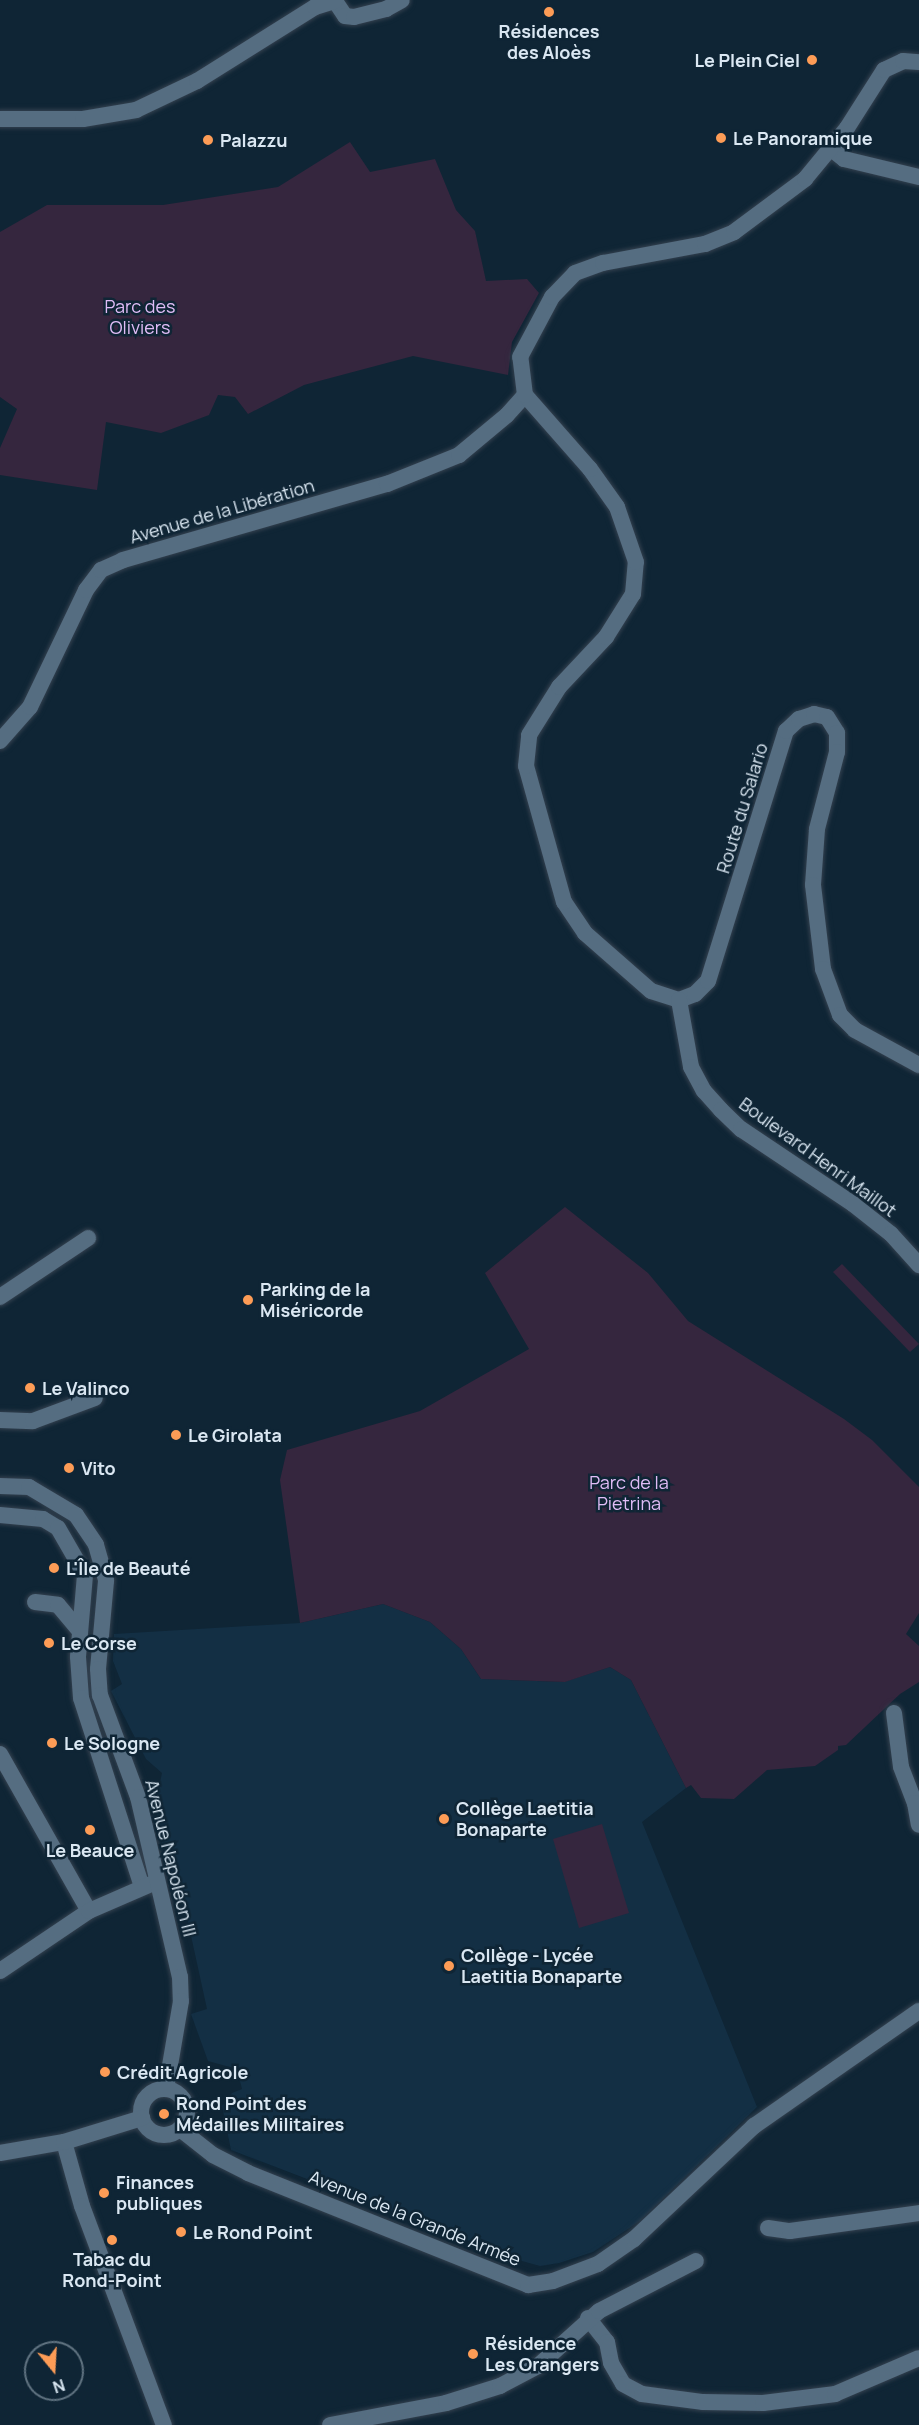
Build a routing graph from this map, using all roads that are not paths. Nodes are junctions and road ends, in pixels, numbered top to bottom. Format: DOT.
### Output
graph roads {
  1 [pos="402,0"];
  2 [pos="335,1"];
  3 [pos="919,62"];
  4 [pos="0,120"];
  5 [pos="830,148"];
  6 [pos="919,177"];
  7 [pos="525,395"];
  8 [pos="0,741"];
  9 [pos="679,1000"];
  10 [pos="919,1065"];
  11 [pos="88,1239"];
  12 [pos="919,1265"];
  13 [pos="0,1297"];
  14 [pos="95,1398"];
  15 [pos="0,1420"];
  16 [pos="0,1486"];
  17 [pos="0,1515"];
  18 [pos="35,1602"];
  19 [pos="80,1631"];
  20 [pos="894,1713"];
  21 [pos="0,1754"];
  22 [pos="919,1825"];
  23 [pos="158,1874"];
  24 [pos="140,1880"];
  25 [pos="89,1911"];
  26 [pos="0,1971"];
  27 [pos="919,2011"];
  28 [pos="166,2090"];
  29 [pos="142,2118"];
  30 [pos="180,2128"];
  31 [pos="64,2142"];
  32 [pos="0,2153"];
  33 [pos="919,2213"];
  34 [pos="768,2228"];
  35 [pos="696,2260"];
  36 [pos="588,2319"];
  37 [pos="919,2358"];
  38 [pos="351,2423"];
  39 [pos="164,2425"];
  40 [pos="330,2425"];
  1 -- 2 [label="main road"];
  2 -- 4 [label="main road"];
  3 -- 5 [label="main road"];
  5 -- 6 [label="main road"];
  5 -- 7 [label="main road"];
  7 -- 8 [label="main road, Avenue de la Libération"];
  7 -- 9 [label="main road"];
  9 -- 10 [label="main road, Route du Salario"];
  9 -- 12 [label="main road, Boulevard Henri Maillot"];
  11 -- 13 [label="main road"];
  14 -- 15 [label="main road"];
  16 -- 23 [label="main road, Avenue Napoléon III"];
  17 -- 19 [label="main road"];
  18 -- 19 [label="main road"];
  19 -- 24 [label="main road"];
  20 -- 22 [label="main road"];
  21 -- 25 [label="main road"];
  23 -- 24 [label="main road"];
  23 -- 28 [label="main road, Avenue Napoléon III"];
  24 -- 25 [label="main road"];
  25 -- 26 [label="main road"];
  27 -- 30 [label="main road, Avenue de la Grande Armée"];
  28 -- 29 [label="main road"];
  28 -- 30 [label="main road"];
  29 -- 30 [label="main road"];
  29 -- 31 [label="main road"];
  31 -- 32 [label="main road"];
  31 -- 39 [label="main road"];
  33 -- 34 [label="main road"];
  35 -- 36 [label="main road"];
  36 -- 37 [label="main road"];
  36 -- 38 [label="main road"];
  38 -- 40 [label="main road"];
}
